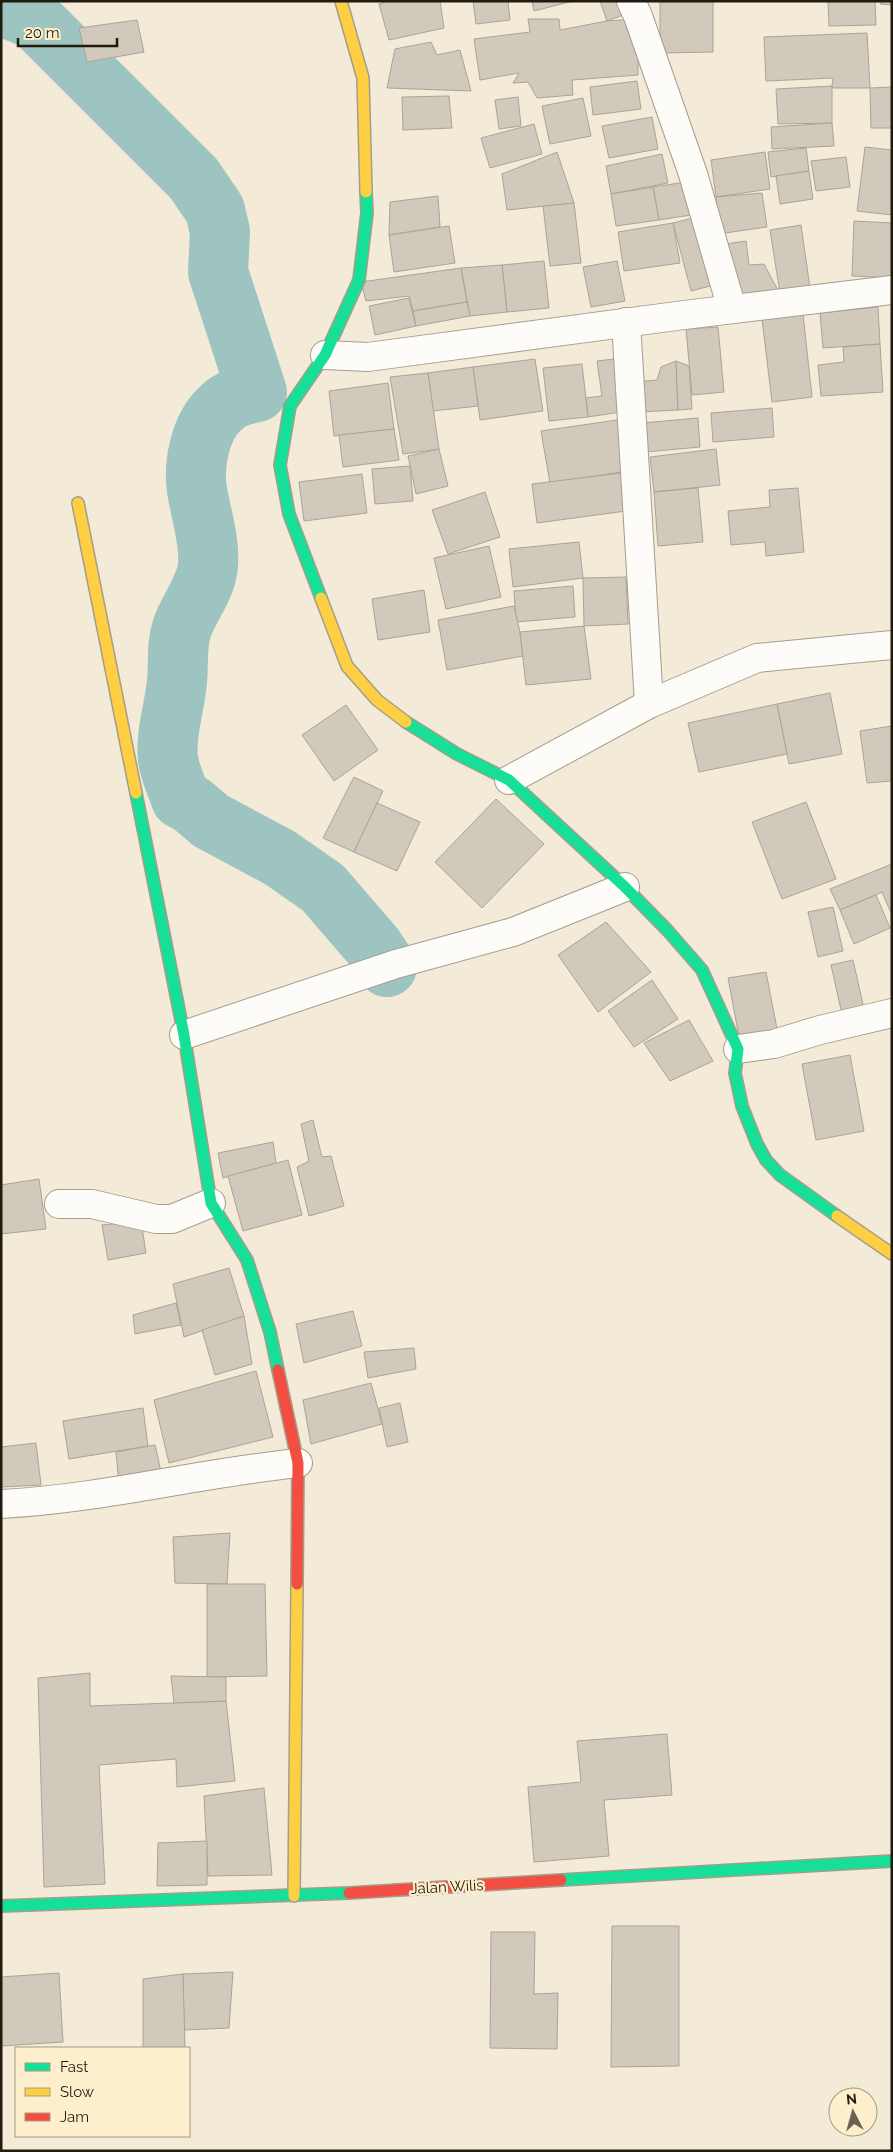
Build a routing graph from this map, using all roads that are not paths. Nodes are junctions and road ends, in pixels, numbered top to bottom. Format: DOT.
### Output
graph roads {
  1 [pos="341,1"];
  2 [pos="631,1"];
  3 [pos="892,290"];
  4 [pos="732,309"];
  5 [pos="626,322"];
  6 [pos="325,355"];
  7 [pos="78,503"];
  8 [pos="892,645"];
  9 [pos="649,704"];
  10 [pos="509,780"];
  11 [pos="624,887"];
  12 [pos="892,1013"];
  13 [pos="184,1035"];
  14 [pos="738,1048"];
  15 [pos="211,1203"];
  16 [pos="59,1204"];
  17 [pos="892,1254"];
  18 [pos="298,1463"];
  19 [pos="1,1504"];
  20 [pos="892,1861"];
  21 [pos="294,1896"];
  22 [pos="1,1906"];
  1 -- 6 [label="street"];
  2 -- 4 [label="street"];
  3 -- 4 [label="street"];
  4 -- 5 [label="street"];
  5 -- 6 [label="street"];
  5 -- 9 [label="street"];
  6 -- 10 [label="street"];
  7 -- 13 [label="street"];
  8 -- 9 [label="street"];
  9 -- 10 [label="street"];
  10 -- 11 [label="street"];
  11 -- 13 [label="street"];
  11 -- 14 [label="street"];
  12 -- 14 [label="street"];
  13 -- 15 [label="street"];
  14 -- 17 [label="street"];
  15 -- 16 [label="street"];
  15 -- 18 [label="street"];
  18 -- 19 [label="street"];
  18 -- 21 [label="street"];
  20 -- 21 [label="street, Jalan Wilis"];
  21 -- 22 [label="street, Jalan Wilis"];
}
